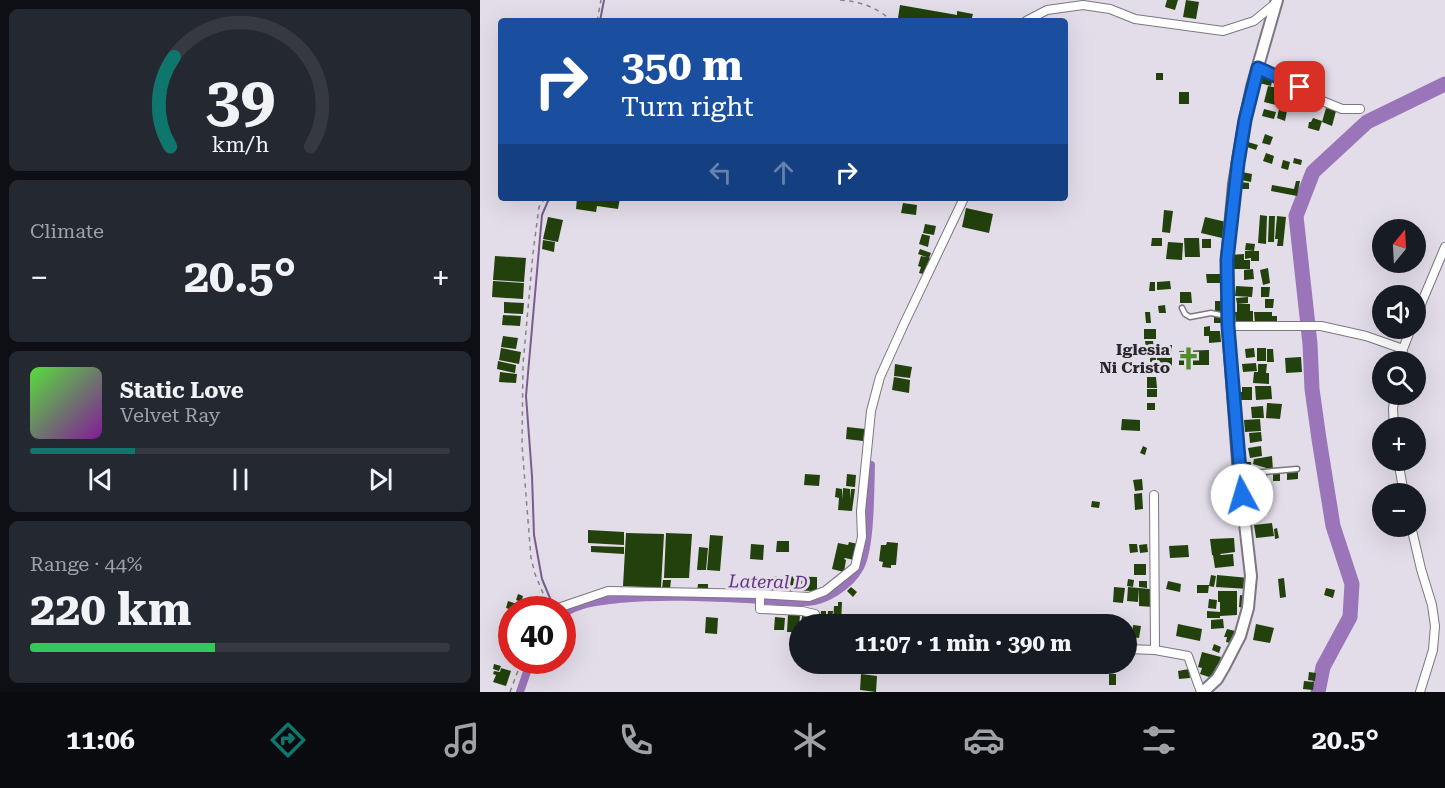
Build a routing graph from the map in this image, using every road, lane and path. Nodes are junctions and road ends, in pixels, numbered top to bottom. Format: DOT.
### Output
graph roads {
  1 [pos="601,0"];
  2 [pos="840,0"];
  3 [pos="1277,1"];
  4 [pos="598,18"];
  5 [pos="889,18"];
  6 [pos="1031,18"];
  7 [pos="1258,68"];
  8 [pos="1360,109"];
  9 [pos="542,201"];
  10 [pos="963,201"];
  11 [pos="1445,247"];
  12 [pos="1426,292"];
  13 [pos="1182,308"];
  14 [pos="1227,321"];
  15 [pos="1407,339"];
  16 [pos="1403,349"];
  17 [pos="1297,469"];
  18 [pos="1240,475"];
  19 [pos="1154,495"];
  20 [pos="1414,537"];
  21 [pos="544,596"];
  22 [pos="760,596"];
  23 [pos="576,602"];
  24 [pos="815,614"];
  25 [pos="1137,649"];
  26 [pos="1155,650"];
  27 [pos="517,674"];
  28 [pos="510,692"];
  29 [pos="1202,692"];
  30 [pos="1420,692"];
  1 -- 4 [label="path"];
  2 -- 5 [label="path"];
  3 -- 6 [label="street"];
  3 -- 7 [label="street"];
  7 -- 8 [label="street"];
  7 -- 14 [label="street"];
  9 -- 21 [label="path"];
  10 -- 22 [label="street"];
  11 -- 12 [label="street"];
  13 -- 14 [label="lane"];
  14 -- 16 [label="street"];
  14 -- 18 [label="street"];
  15 -- 16 [label="street"];
  17 -- 18 [label="lane"];
  18 -- 29 [label="street"];
  19 -- 26 [label="street"];
  20 -- 30 [label="street"];
  22 -- 23 [label="street"];
  22 -- 24 [label="street"];
  25 -- 26 [label="street"];
  26 -- 29 [label="street"];
  27 -- 28 [label="path"];
}
